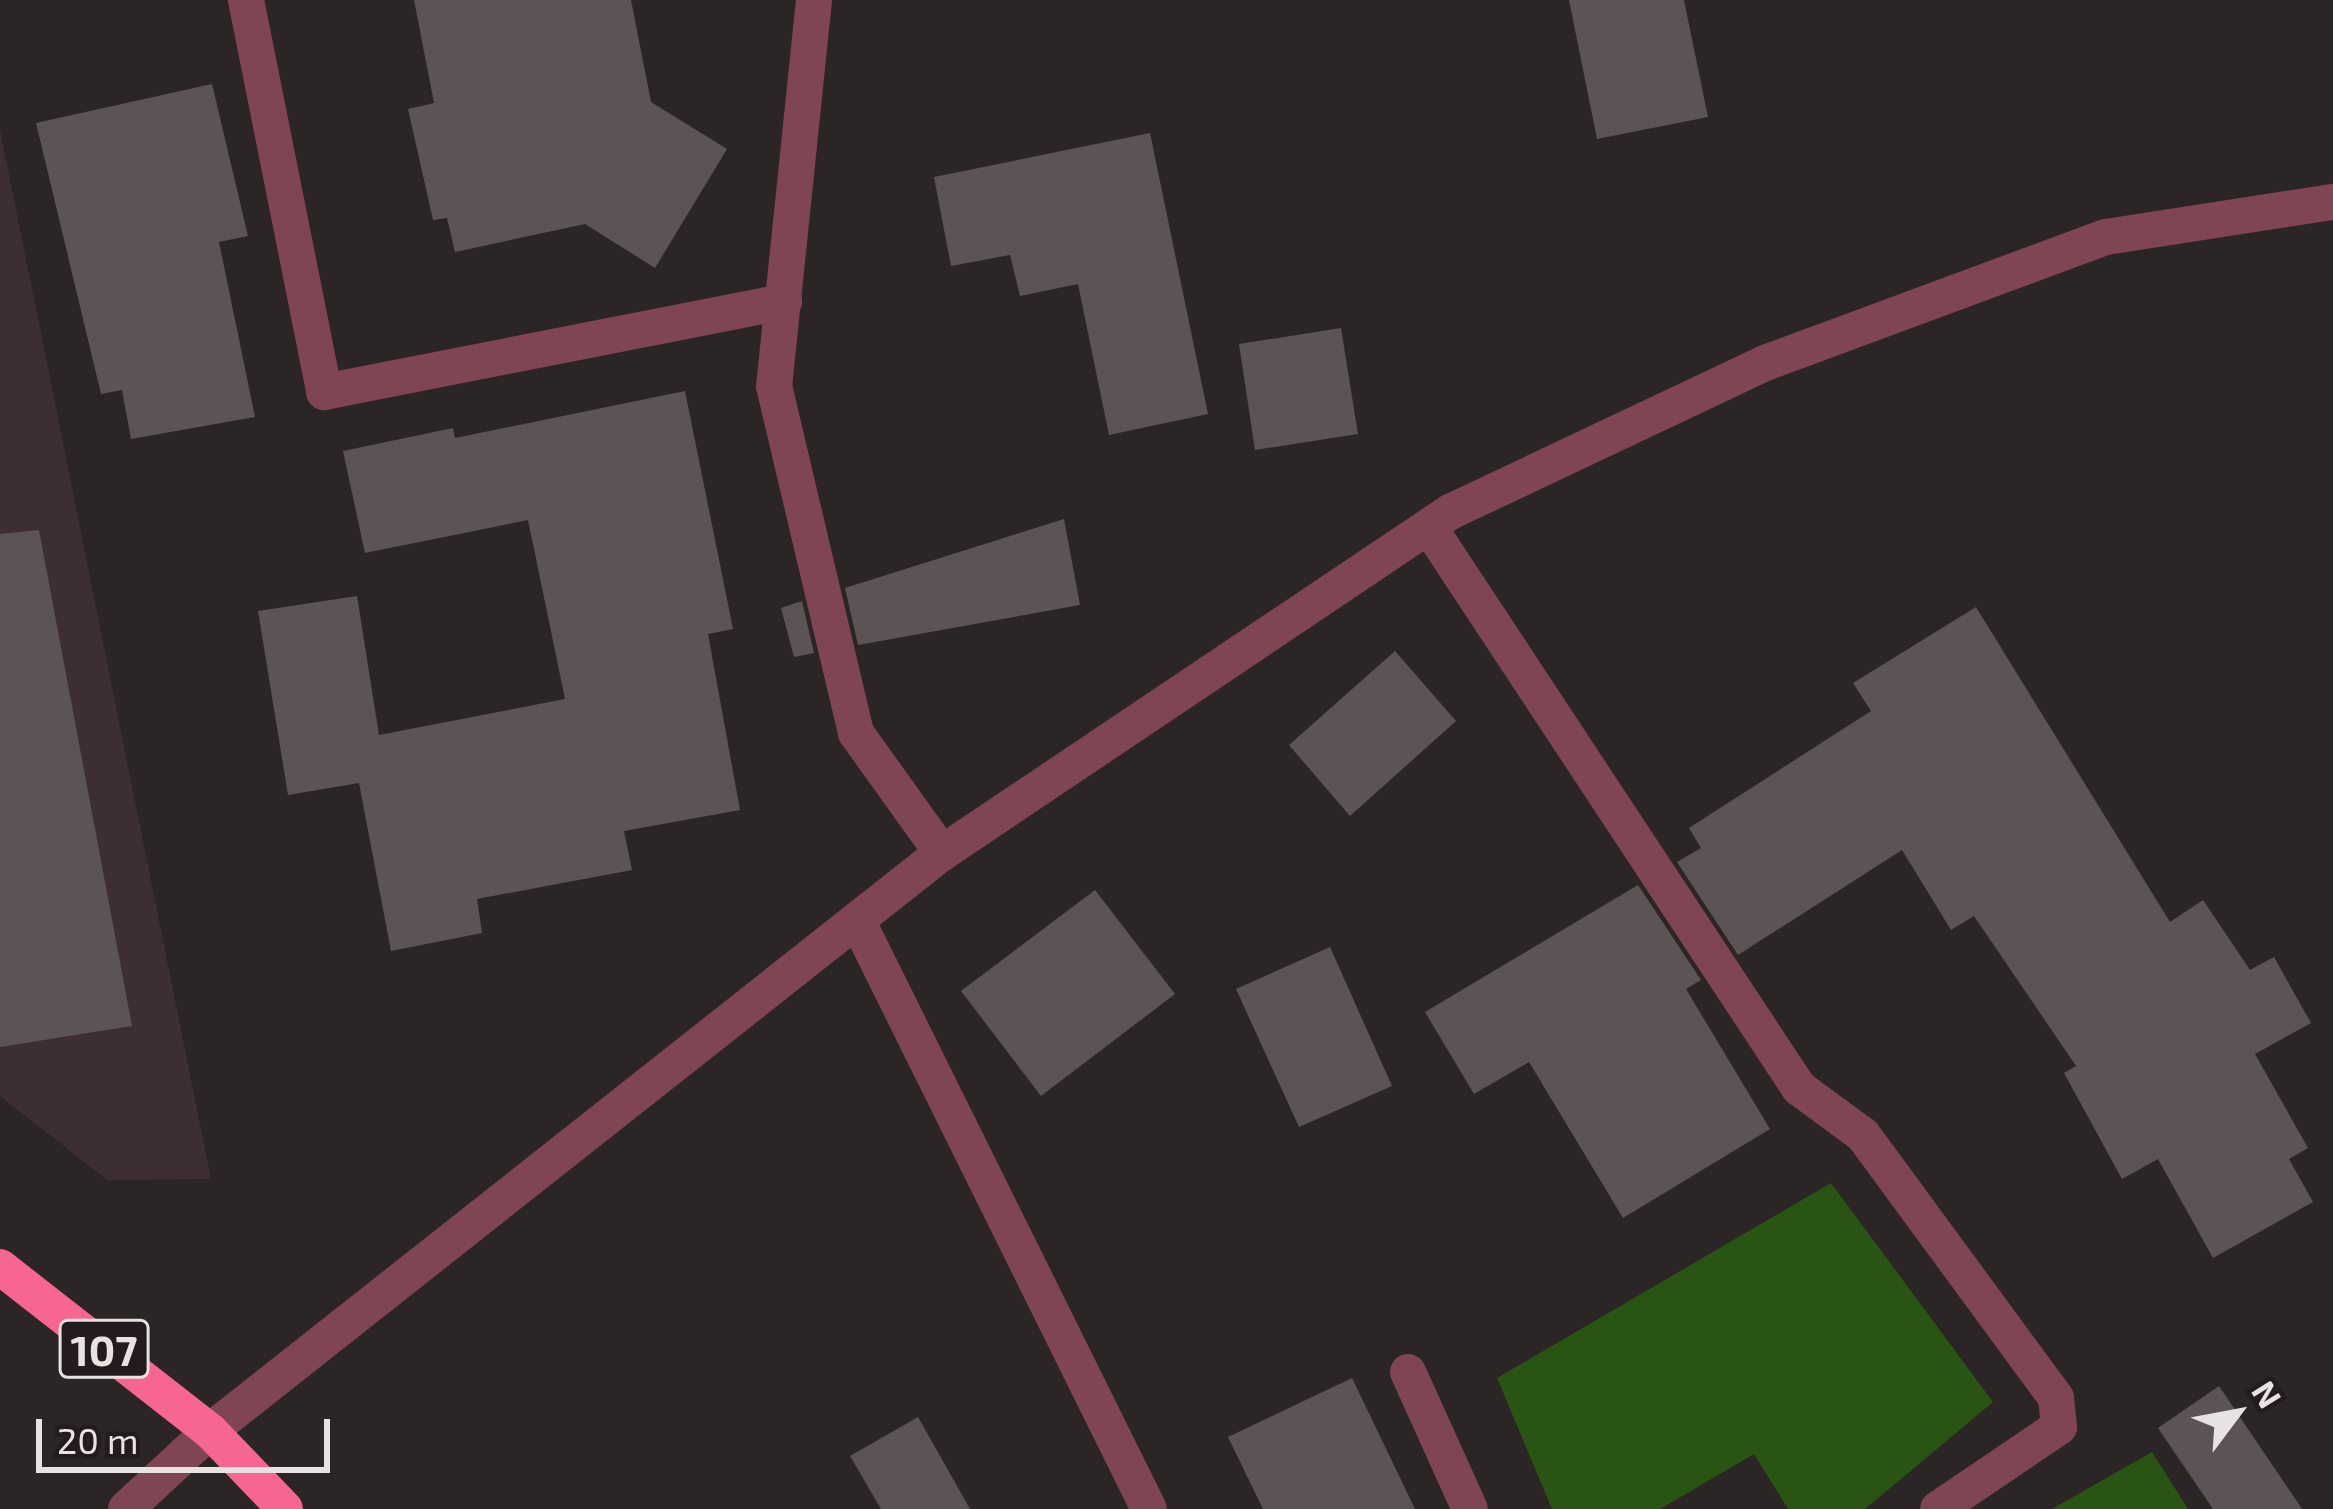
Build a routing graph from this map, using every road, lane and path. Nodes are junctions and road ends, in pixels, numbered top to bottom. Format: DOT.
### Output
graph roads {
  1 [pos="246,0"];
  2 [pos="814,0"];
  3 [pos="2333,202"];
  4 [pos="784,302"];
  5 [pos="1429,526"];
  6 [pos="943,853"];
  7 [pos="857,920"];
  8 [pos="0,1267"];
  9 [pos="1408,1372"];
  10 [pos="210,1431"];
  11 [pos="126,1509"];
  12 [pos="284,1509"];
  13 [pos="1149,1509"];
  14 [pos="1470,1509"];
  15 [pos="1938,1509"];
  1 -- 4 [label="street"];
  2 -- 4 [label="street"];
  3 -- 5 [label="street"];
  4 -- 6 [label="street"];
  5 -- 6 [label="street"];
  5 -- 15 [label="street"];
  6 -- 7 [label="street"];
  7 -- 10 [label="street"];
  7 -- 13 [label="street"];
  8 -- 10 [label="highway, 107"];
  9 -- 14 [label="street"];
  10 -- 11 [label="street"];
  10 -- 12 [label="highway, 107"];
}
